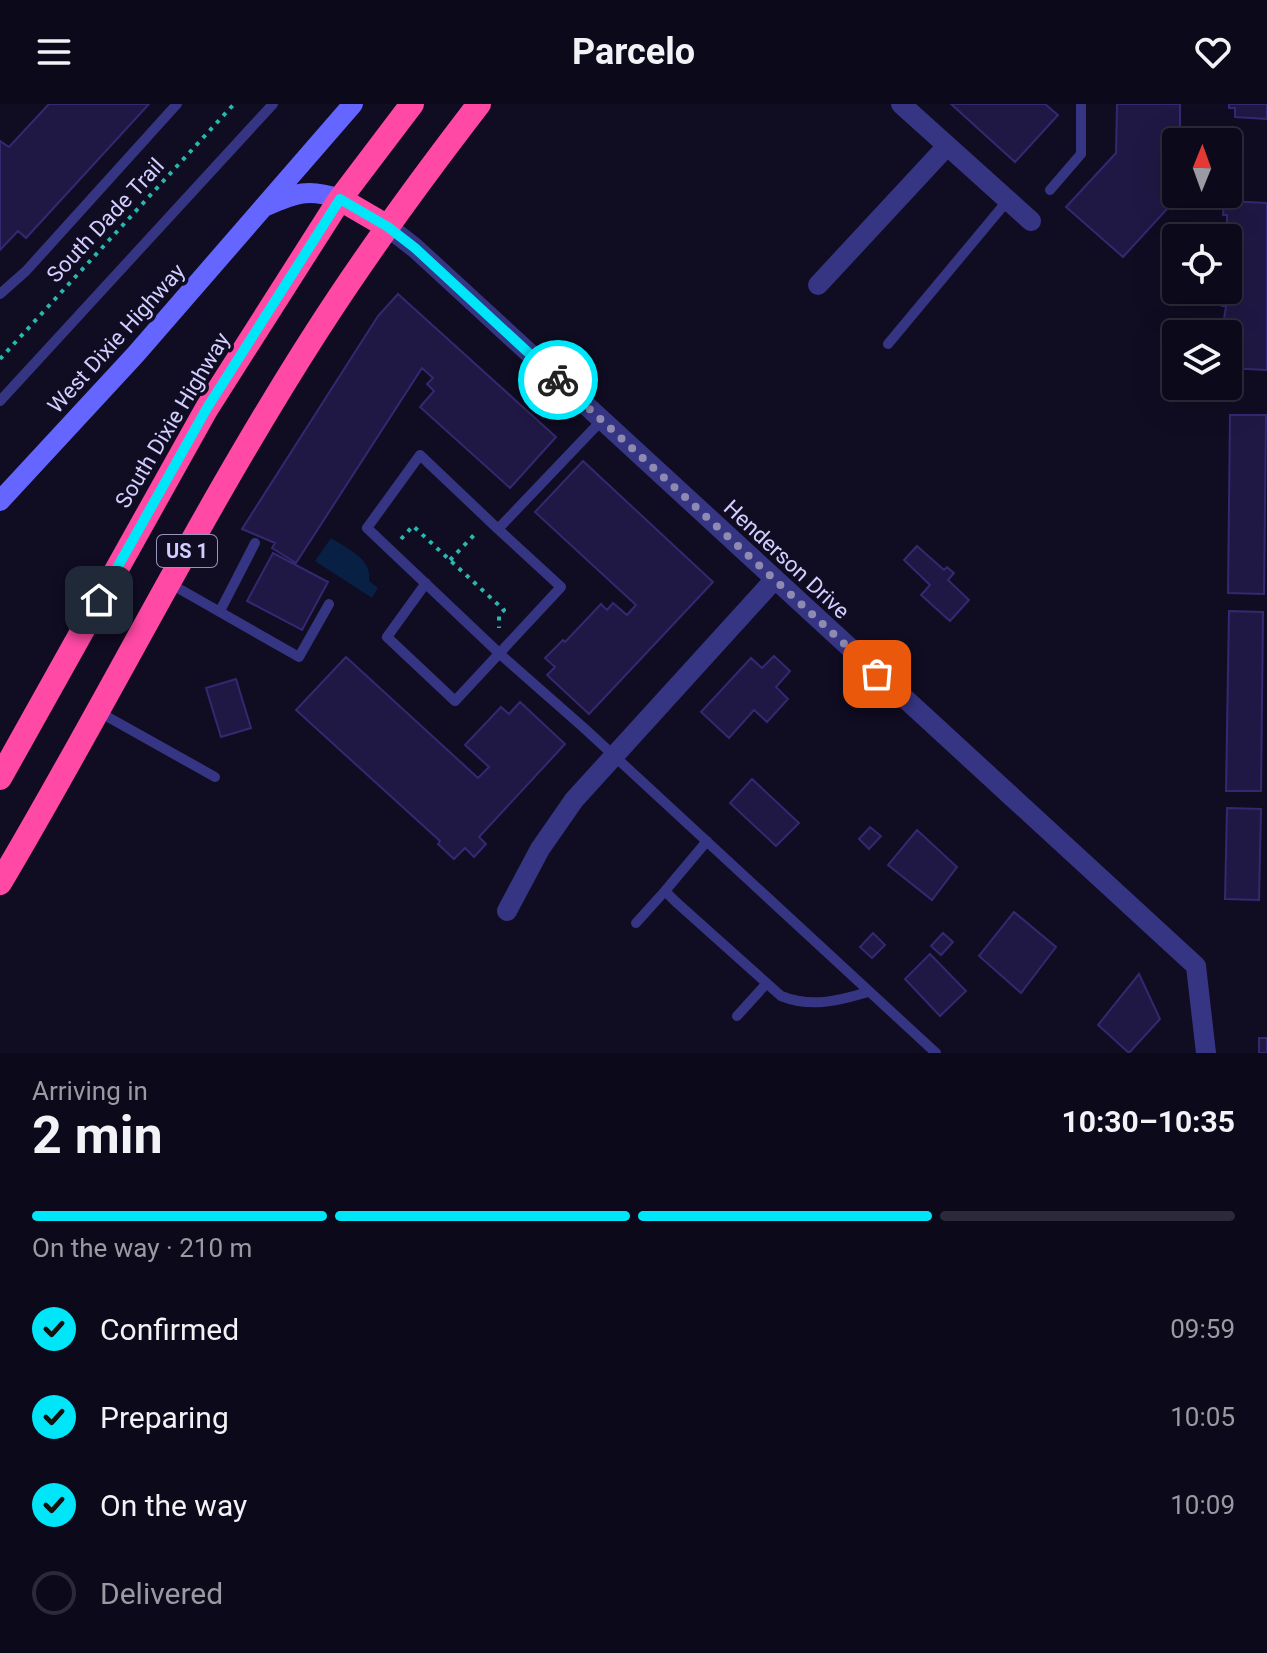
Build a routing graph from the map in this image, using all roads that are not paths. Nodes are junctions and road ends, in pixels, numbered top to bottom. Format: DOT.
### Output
graph roads {
  1 [pos="177,104"];
  2 [pos="273,104"];
  3 [pos="353,104"];
  4 [pos="412,104"];
  5 [pos="479,104"];
  6 [pos="901,104"];
  7 [pos="1081,104"];
  8 [pos="947,146"];
  9 [pos="1050,190"];
  10 [pos="340,199"];
  11 [pos="1008,200"];
  12 [pos="266,206"];
  13 [pos="1031,221"];
  14 [pos="388,227"];
  15 [pos="818,285"];
  16 [pos="0,294"];
  17 [pos="888,344"];
  18 [pos="0,401"];
  19 [pos="602,420"];
  20 [pos="0,501"];
  21 [pos="498,529"];
  22 [pos="255,543"];
  23 [pos="774,580"];
  24 [pos="169,583"];
  25 [pos="426,583"];
  26 [pos="329,604"];
  27 [pos="220,611"];
  28 [pos="500,654"];
  29 [pos="98,711"];
  30 [pos="614,755"];
  31 [pos="215,777"];
  32 [pos="0,778"];
  33 [pos="707,841"];
  34 [pos="0,883"];
  35 [pos="665,891"];
  36 [pos="507,911"];
  37 [pos="636,923"];
  38 [pos="766,984"];
  39 [pos="868,992"];
  40 [pos="737,1016"];
  41 [pos="936,1053"];
  42 [pos="1206,1053"];
  1 -- 16 [label="lane"];
  2 -- 18 [label="lane"];
  3 -- 12 [label="street, West Dixie Highway"];
  4 -- 10 [label="highway, South Dixie Highway / US 1"];
  5 -- 14 [label="highway, US 1"];
  6 -- 8 [label="street"];
  7 -- 9 [label="lane"];
  8 -- 11 [label="street"];
  8 -- 15 [label="street"];
  10 -- 12 [label="street, West Dixie Highway"];
  10 -- 14 [label="highway"];
  10 -- 32 [label="highway, South Dixie Highway / US 1"];
  11 -- 13 [label="street"];
  11 -- 17 [label="lane"];
  12 -- 20 [label="street, West Dixie Highway"];
  14 -- 19 [label="street, Henderson Drive"];
  14 -- 24 [label="highway, US 1"];
  19 -- 21 [label="lane"];
  19 -- 23 [label="street, Henderson Drive"];
  21 -- 25 [label="lane"];
  21 -- 28 [label="lane"];
  22 -- 27 [label="lane"];
  23 -- 30 [label="street"];
  23 -- 42 [label="street, Henderson Drive"];
  24 -- 27 [label="lane"];
  24 -- 29 [label="highway, US 1"];
  25 -- 28 [label="lane"];
  25 -- 28 [label="lane"];
  26 -- 27 [label="lane"];
  28 -- 30 [label="lane"];
  29 -- 31 [label="lane"];
  29 -- 34 [label="highway, US 1"];
  30 -- 33 [label="lane"];
  30 -- 36 [label="street"];
  33 -- 35 [label="lane"];
  33 -- 39 [label="lane"];
  35 -- 37 [label="lane"];
  35 -- 38 [label="lane"];
  38 -- 39 [label="lane"];
  38 -- 40 [label="lane"];
  39 -- 41 [label="lane"];
}
